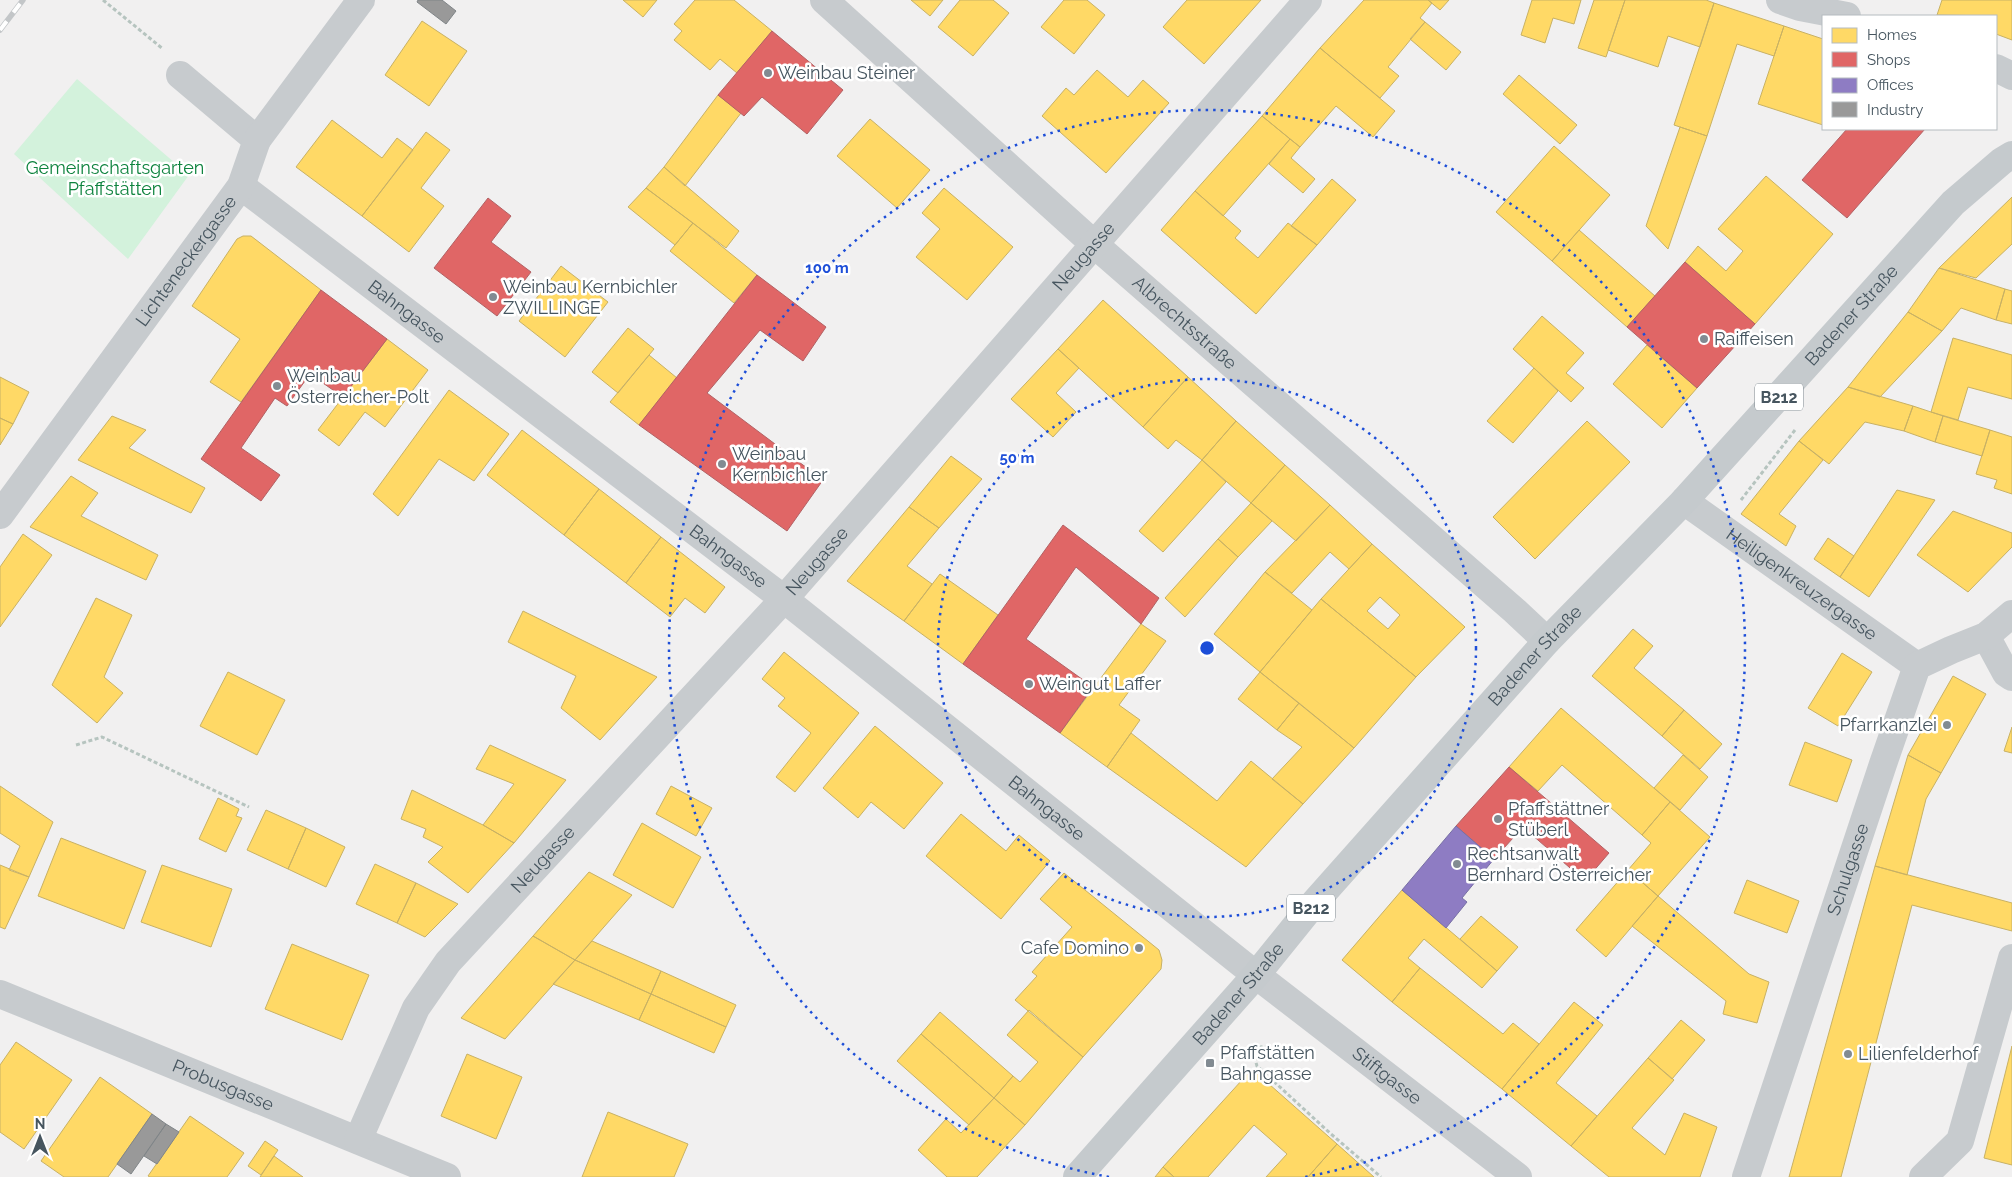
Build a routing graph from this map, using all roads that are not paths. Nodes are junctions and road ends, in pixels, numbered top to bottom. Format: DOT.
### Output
graph roads {
  1 [pos="360,0"];
  2 [pos="824,0"];
  3 [pos="1308,0"];
  4 [pos="1780,0"];
  5 [pos="1842,15"];
  6 [pos="1997,68"];
  7 [pos="180,75"];
  8 [pos="2012,76"];
  9 [pos="257,140"];
  10 [pos="2012,155"];
  11 [pos="241,186"];
  12 [pos="1094,244"];
  13 [pos="1684,501"];
  14 [pos="0,515"];
  15 [pos="784,599"];
  16 [pos="2012,614"];
  17 [pos="1986,636"];
  18 [pos="1547,641"];
  19 [pos="1917,666"];
  20 [pos="2012,677"];
  21 [pos="2012,958"];
  22 [pos="1256,975"];
  23 [pos="0,994"];
  24 [pos="358,1140"];
  25 [pos="447,1177"];
  26 [pos="1077,1177"];
  27 [pos="1518,1177"];
  28 [pos="1746,1177"];
  29 [pos="1923,1177"];
  1 -- 9 [label="street, Lichteneckergasse"];
  2 -- 12 [label="street, Albrechtsstraße"];
  3 -- 12 [label="street, Neugasse"];
  4 -- 5 [label="street"];
  6 -- 8 [label="street"];
  7 -- 9 [label="street"];
  9 -- 11 [label="street, Lichteneckergasse"];
  10 -- 13 [label="main road, Badener Straße / B212"];
  11 -- 14 [label="street, Lichteneckergasse"];
  11 -- 15 [label="street, Bahngasse"];
  12 -- 15 [label="street, Neugasse"];
  12 -- 18 [label="street, Albrechtsstraße"];
  13 -- 18 [label="main road, Badener Straße / B212"];
  13 -- 19 [label="street, Heiligenkreuzergasse"];
  15 -- 22 [label="street, Bahngasse"];
  15 -- 24 [label="street, Neugasse"];
  16 -- 17 [label="street"];
  17 -- 19 [label="street"];
  17 -- 20 [label="street"];
  18 -- 22 [label="main road, Badener Straße / B212"];
  19 -- 28 [label="street, Schulgasse"];
  21 -- 29 [label="street"];
  22 -- 26 [label="main road, Badener Straße / B212"];
  22 -- 27 [label="street, Stiftgasse"];
  23 -- 24 [label="street, Probusgasse"];
  24 -- 25 [label="street, Probusgasse"];
}
